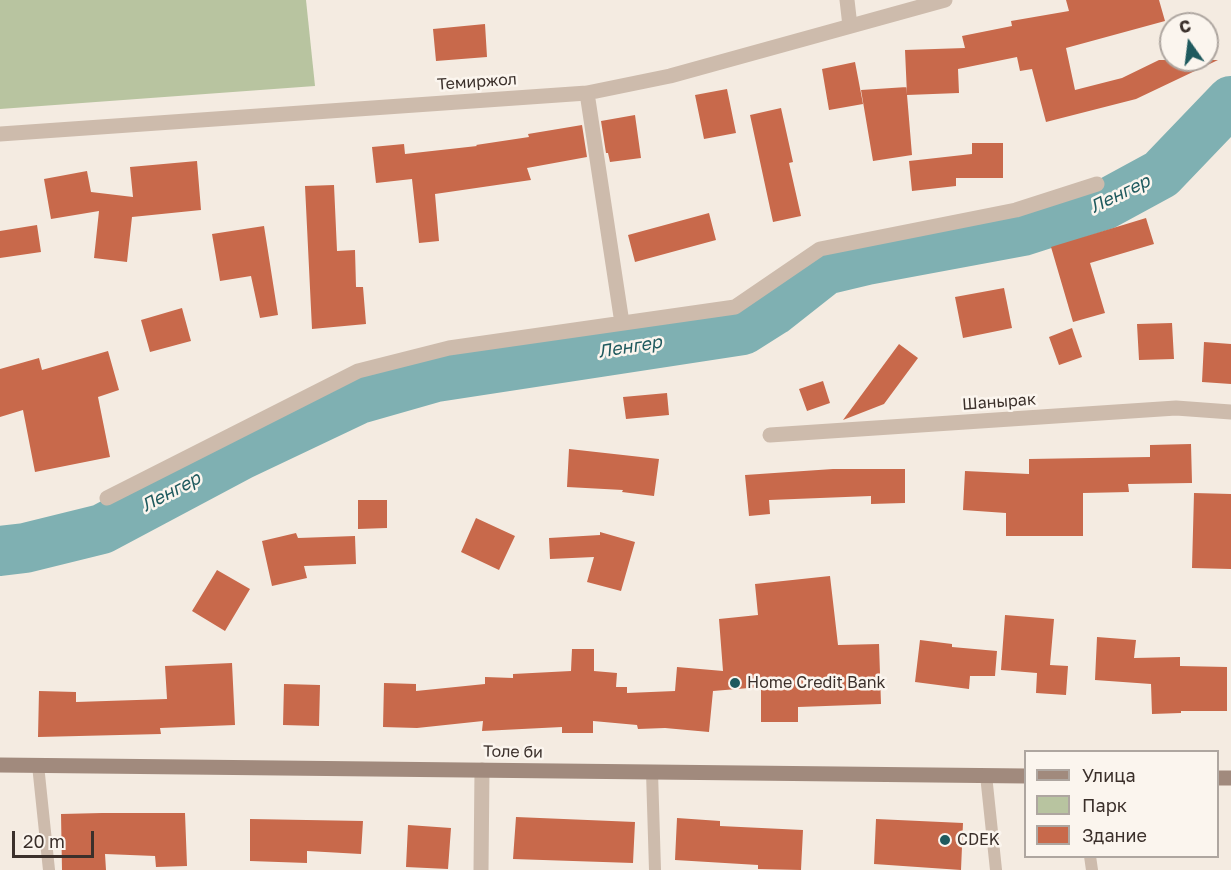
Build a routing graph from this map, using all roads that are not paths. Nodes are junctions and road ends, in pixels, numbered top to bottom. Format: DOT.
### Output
graph roads {
  1 [pos="847,0"];
  2 [pos="945,0"];
  3 [pos="850,26"];
  4 [pos="587,93"];
  5 [pos="0,134"];
  6 [pos="1097,184"];
  7 [pos="622,322"];
  8 [pos="1231,412"];
  9 [pos="770,435"];
  10 [pos="106,498"];
  11 [pos="0,765"];
  12 [pos="38,765"];
  13 [pos="482,770"];
  14 [pos="652,772"];
  15 [pos="986,775"];
  16 [pos="1024,776"];
  17 [pos="49,870"];
  18 [pos="481,870"];
  19 [pos="655,870"];
  20 [pos="996,870"];
  1 -- 3 [label="street"];
  2 -- 3 [label="street, Темиржол"];
  3 -- 4 [label="street, Темиржол"];
  4 -- 5 [label="street, Темиржол"];
  4 -- 7 [label="street"];
  6 -- 7 [label="street"];
  7 -- 10 [label="street"];
  8 -- 9 [label="street, Шанырак"];
  11 -- 12 [label="main road, Толе би"];
  12 -- 13 [label="main road, Толе би"];
  12 -- 17 [label="lane"];
  13 -- 14 [label="main road, Толе би"];
  13 -- 18 [label="street"];
  14 -- 15 [label="main road, Толе би"];
  14 -- 19 [label="lane"];
  15 -- 16 [label="main road, Толе би"];
  15 -- 20 [label="lane"];
}
